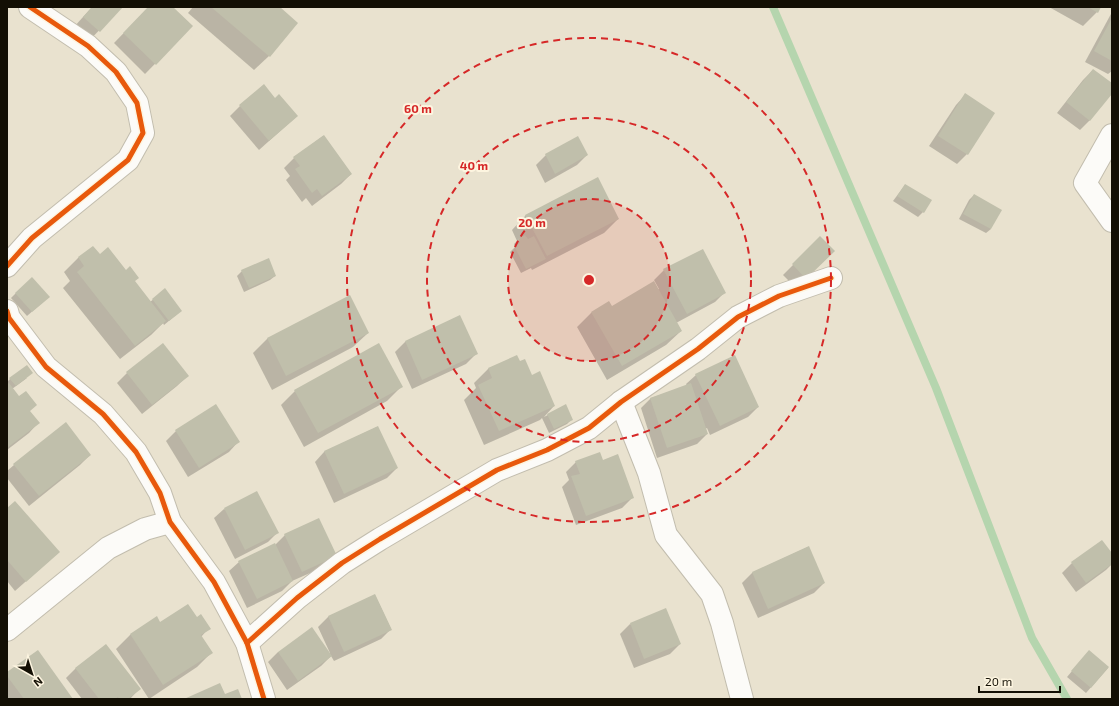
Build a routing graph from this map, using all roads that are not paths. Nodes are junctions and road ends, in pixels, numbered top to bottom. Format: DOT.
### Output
graph roads {
  1 [pos="31,7"];
  2 [pos="1112,136"];
  3 [pos="1112,221"];
  4 [pos="7,266"];
  5 [pos="831,278"];
  6 [pos="7,311"];
  7 [pos="621,402"];
  8 [pos="170,522"];
  9 [pos="7,630"];
  10 [pos="247,643"];
  11 [pos="264,699"];
  12 [pos="742,699"];
  1 -- 4 [label="street"];
  2 -- 3 [label="street"];
  5 -- 7 [label="street"];
  6 -- 8 [label="street"];
  7 -- 10 [label="street"];
  7 -- 12 [label="street"];
  8 -- 9 [label="street"];
  8 -- 10 [label="street"];
  10 -- 11 [label="street"];
}
